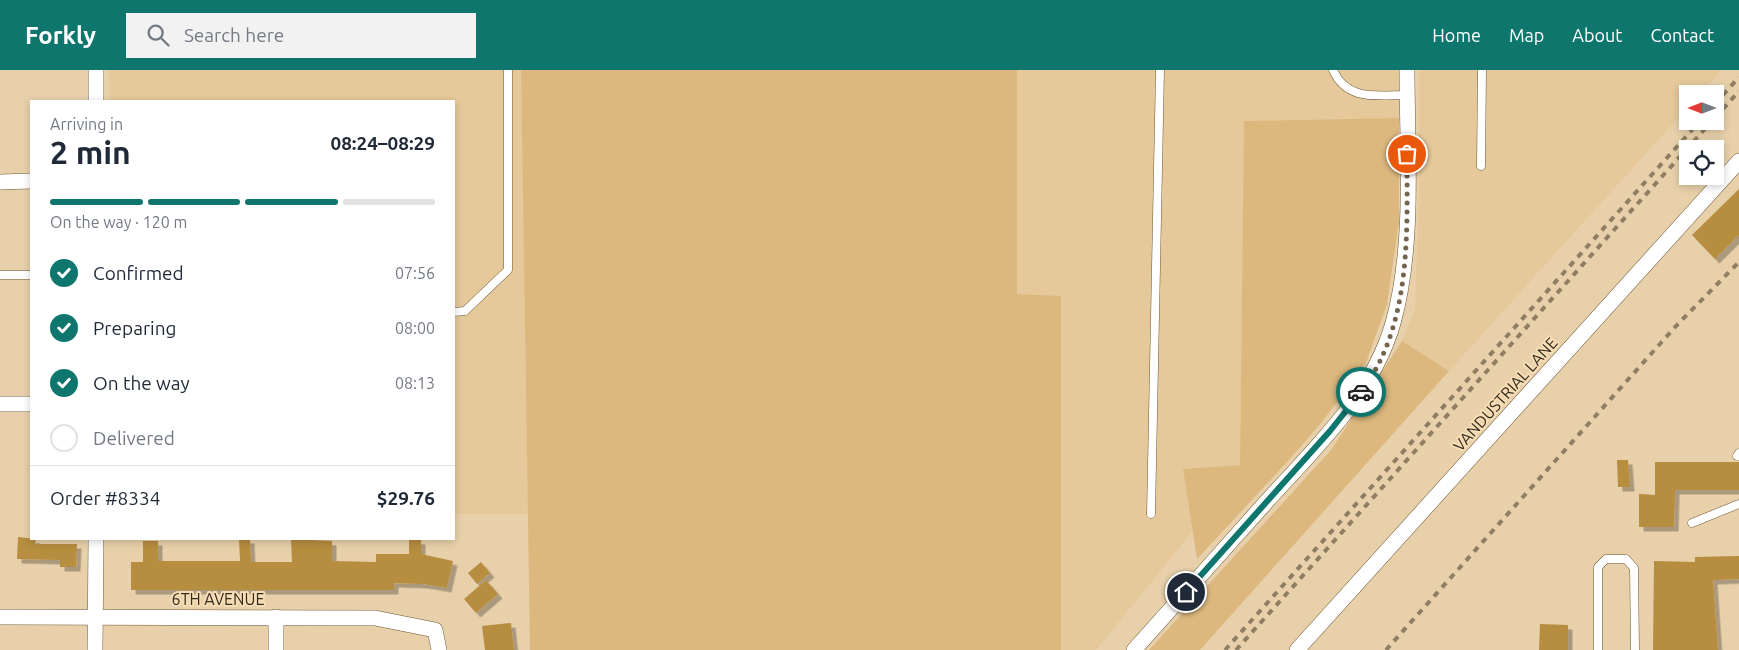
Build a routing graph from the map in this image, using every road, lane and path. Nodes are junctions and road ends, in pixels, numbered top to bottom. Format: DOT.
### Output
graph roads {
  1 [pos="96,70"];
  2 [pos="508,70"];
  3 [pos="1160,70"];
  4 [pos="1333,70"];
  5 [pos="1407,70"];
  6 [pos="1482,70"];
  7 [pos="1407,95"];
  8 [pos="96,100"];
  9 [pos="1739,161"];
  10 [pos="1481,166"];
  11 [pos="0,182"];
  12 [pos="30,182"];
  13 [pos="0,275"];
  14 [pos="30,275"];
  15 [pos="455,312"];
  16 [pos="0,404"];
  17 [pos="30,404"];
  18 [pos="1739,504"];
  19 [pos="1151,514"];
  20 [pos="1692,523"];
  21 [pos="96,540"];
  22 [pos="95,616"];
  23 [pos="276,616"];
  24 [pos="0,617"];
  25 [pos="95,650"];
  26 [pos="276,650"];
  27 [pos="439,650"];
  28 [pos="1134,650"];
  29 [pos="1297,650"];
  30 [pos="1598,650"];
  31 [pos="1635,650"];
  1 -- 8 [label="street"];
  2 -- 15 [label="lane"];
  3 -- 19 [label="lane"];
  4 -- 7 [label="lane"];
  5 -- 7 [label="street"];
  6 -- 10 [label="lane"];
  7 -- 28 [label="street"];
  9 -- 29 [label="street, VANDUSTRIAL LANE"];
  11 -- 12 [label="street"];
  13 -- 14 [label="lane"];
  16 -- 17 [label="street"];
  18 -- 20 [label="lane"];
  21 -- 22 [label="street"];
  22 -- 23 [label="street, 6TH AVENUE"];
  22 -- 24 [label="street, 6TH AVENUE"];
  22 -- 25 [label="street"];
  23 -- 26 [label="street"];
  23 -- 27 [label="street, 6TH AVENUE"];
  30 -- 31 [label="lane"];
}
